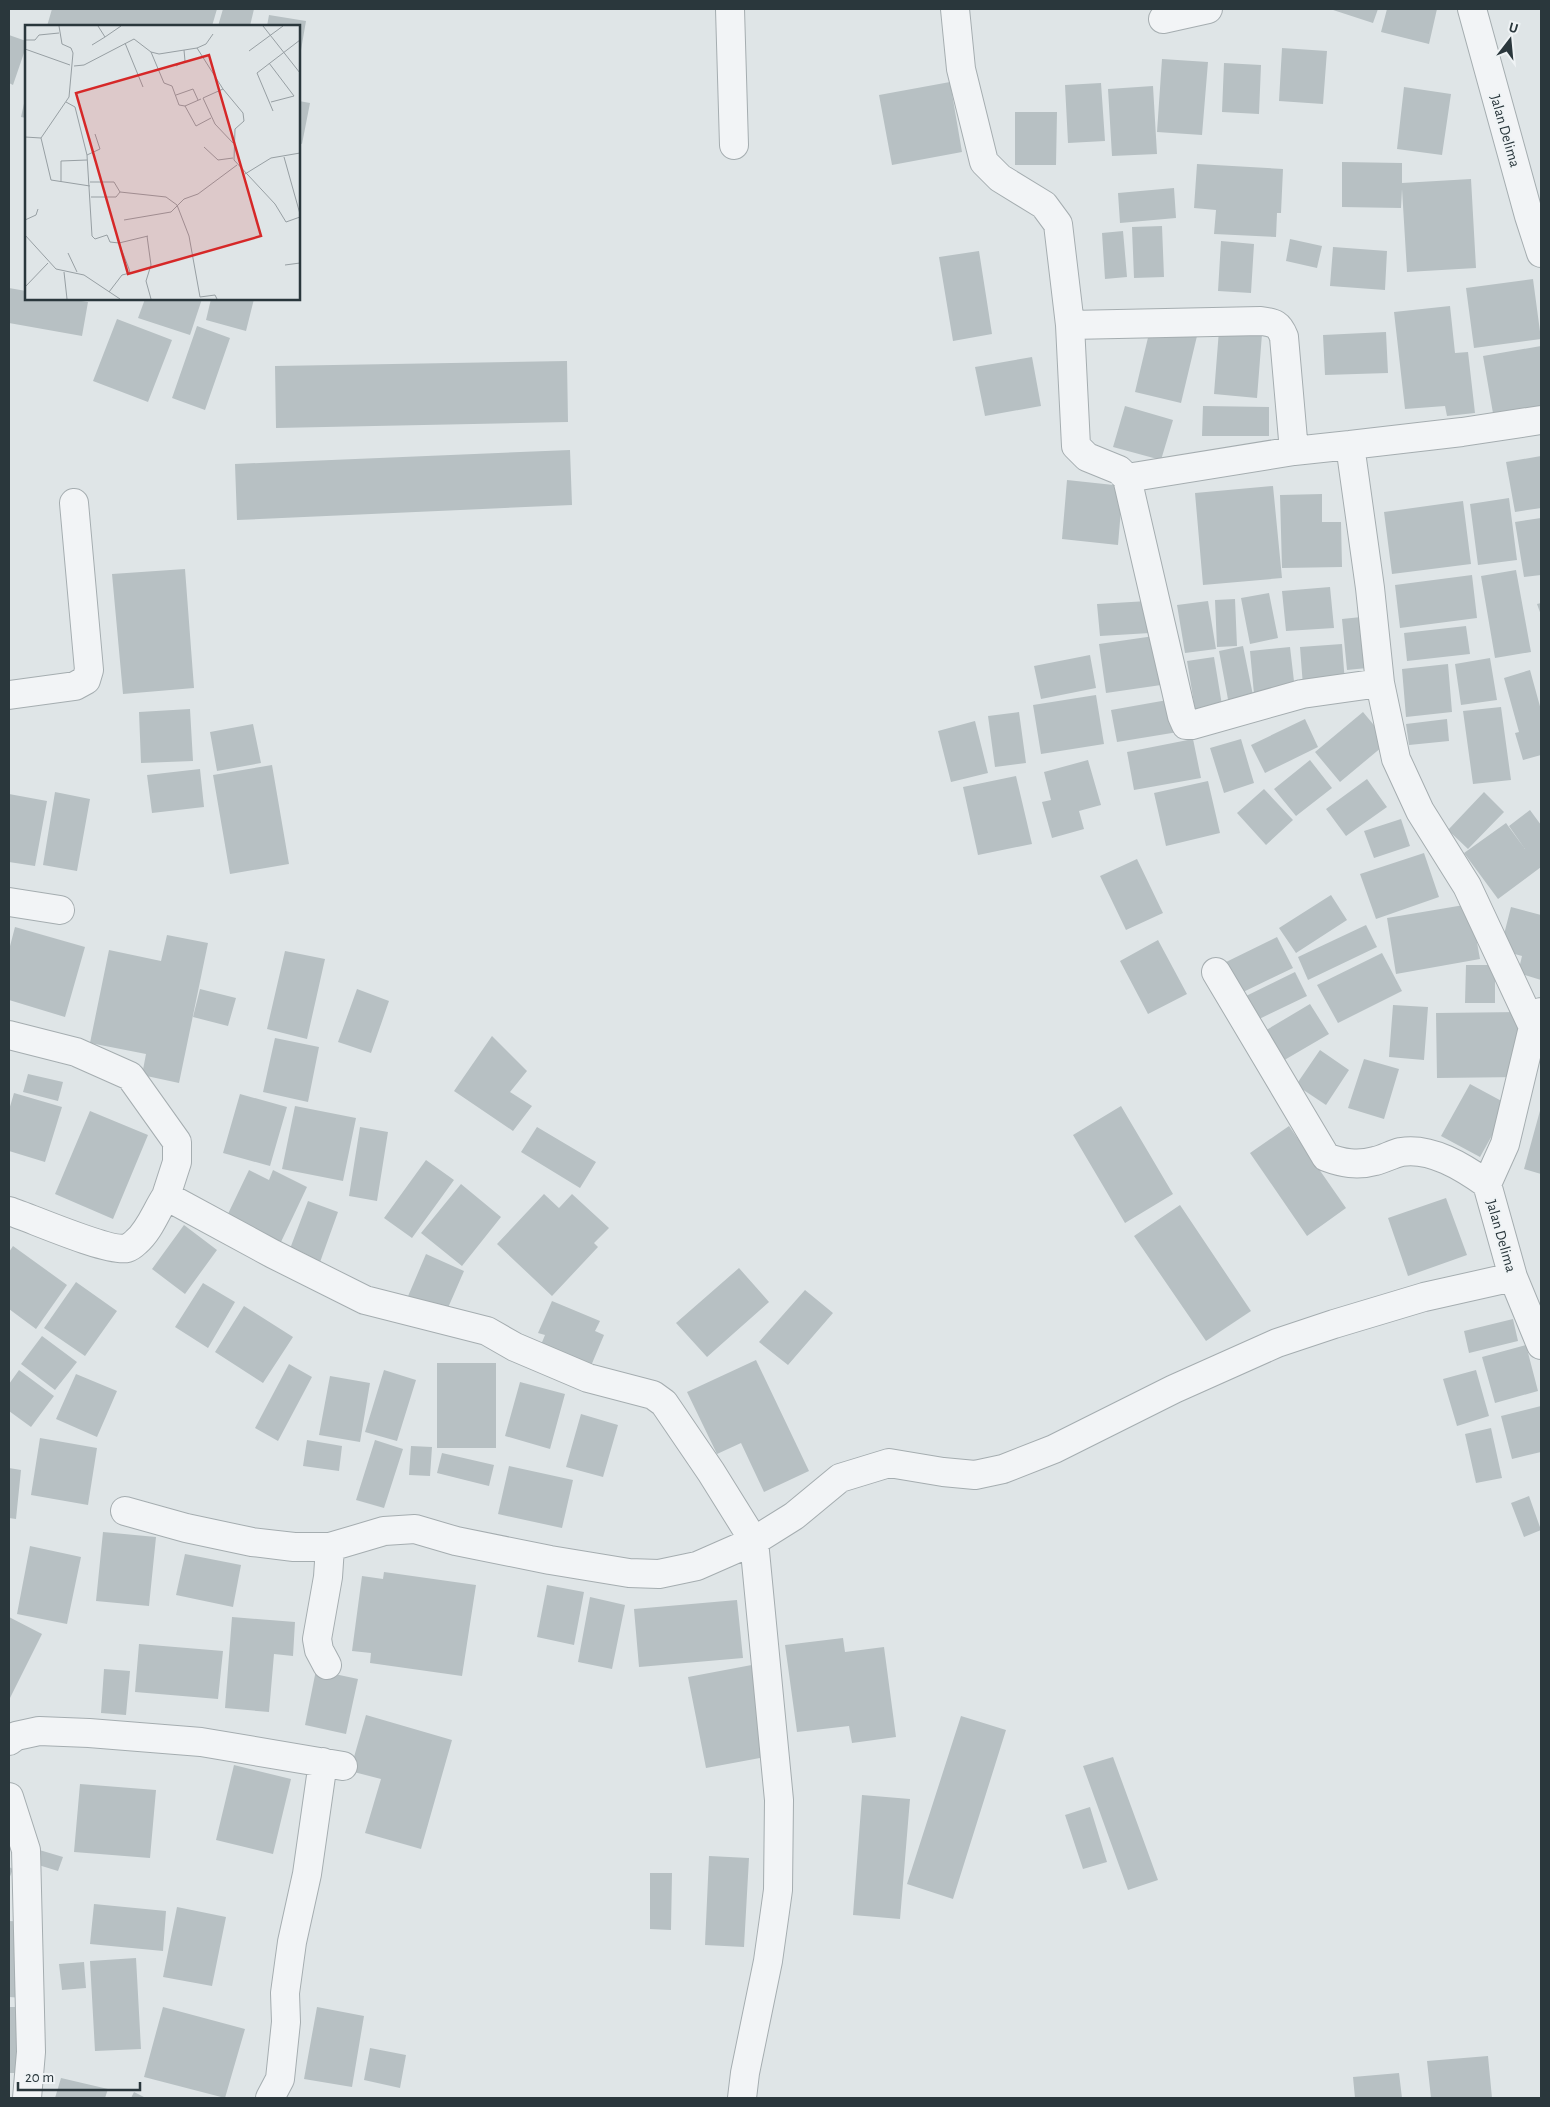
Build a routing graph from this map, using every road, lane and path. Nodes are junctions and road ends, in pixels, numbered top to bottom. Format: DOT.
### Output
graph roads {
  1 [pos="730,9"];
  2 [pos="955,9"];
  3 [pos="1208,9"];
  4 [pos="1472,9"];
  5 [pos="1163,19"];
  6 [pos="734,145"];
  7 [pos="1541,253"];
  8 [pos="1070,326"];
  9 [pos="1541,420"];
  10 [pos="1350,445"];
  11 [pos="1294,451"];
  12 [pos="1127,478"];
  13 [pos="74,503"];
  14 [pos="1380,683"];
  15 [pos="9,695"];
  16 [pos="9,902"];
  17 [pos="60,910"];
  18 [pos="1216,972"];
  19 [pos="1537,1019"];
  20 [pos="9,1035"];
  21 [pos="1487,1184"];
  22 [pos="166,1196"];
  23 [pos="9,1211"];
  24 [pos="1513,1277"];
  25 [pos="1541,1345"];
  26 [pos="125,1511"];
  27 [pos="754,1541"];
  28 [pos="330,1547"];
  29 [pos="327,1666"];
  30 [pos="9,1741"];
  31 [pos="9,1797"];
  32 [pos="27,2098"];
  33 [pos="270,2098"];
  34 [pos="742,2098"];
  1 -- 6 [label="street"];
  2 -- 8 [label="street"];
  3 -- 5 [label="street"];
  4 -- 7 [label="street, Jalan Delima"];
  8 -- 11 [label="street"];
  8 -- 12 [label="street"];
  9 -- 10 [label="street"];
  10 -- 11 [label="street"];
  10 -- 14 [label="street"];
  11 -- 12 [label="street"];
  12 -- 14 [label="street"];
  13 -- 15 [label="street"];
  14 -- 19 [label="street"];
  16 -- 17 [label="street"];
  18 -- 21 [label="street"];
  19 -- 21 [label="street, Jalan Delima"];
  20 -- 22 [label="street"];
  21 -- 24 [label="street, Jalan Delima"];
  22 -- 23 [label="street"];
  22 -- 27 [label="street"];
  24 -- 25 [label="street, Jalan Delima"];
  24 -- 27 [label="street"];
  26 -- 28 [label="street"];
  27 -- 28 [label="street"];
  27 -- 34 [label="street"];
  28 -- 29 [label="street"];
  30 -- 33 [label="street"];
  31 -- 32 [label="street"];
}
